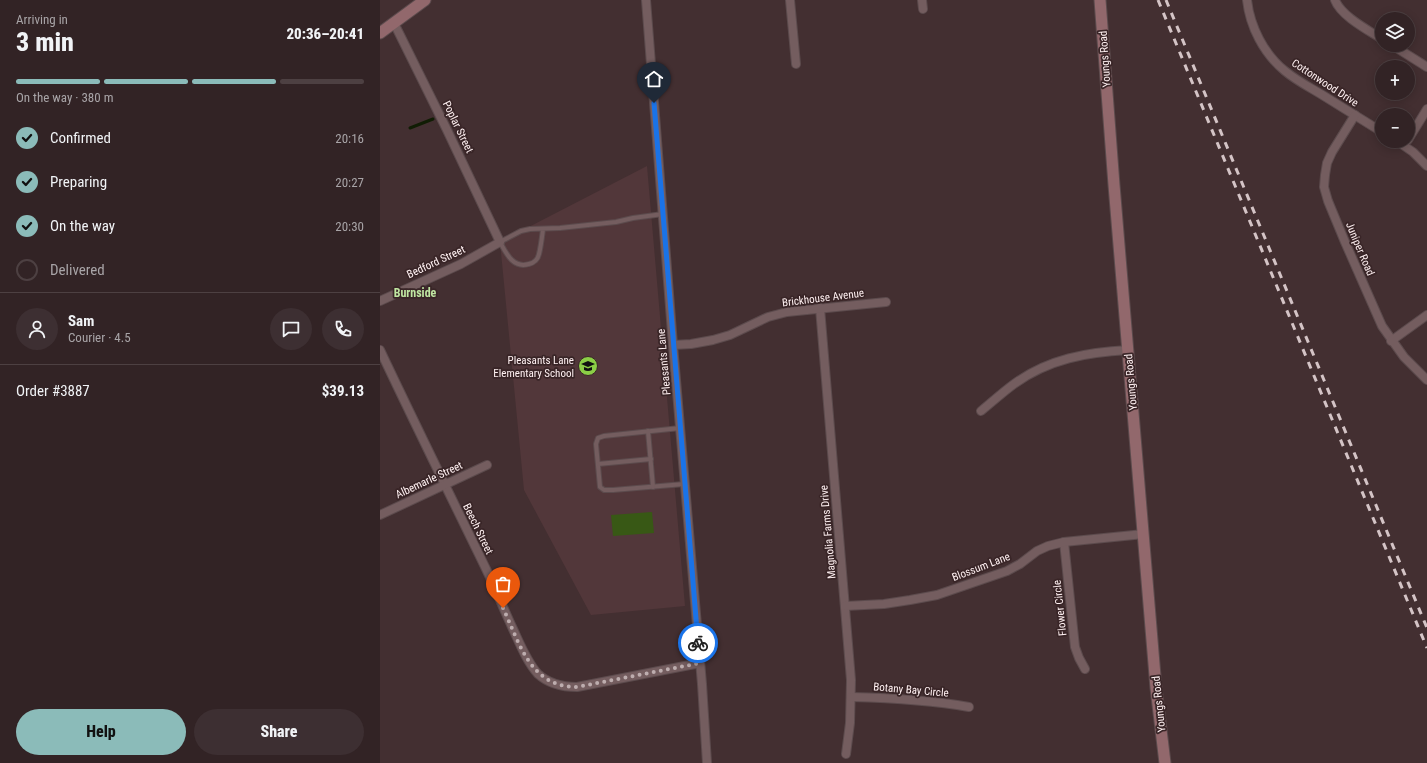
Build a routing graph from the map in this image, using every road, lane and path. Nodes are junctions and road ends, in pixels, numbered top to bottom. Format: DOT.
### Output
graph roads {
  1 [pos="646,0"];
  2 [pos="790,0"];
  3 [pos="922,0"];
  4 [pos="1100,0"];
  5 [pos="1247,0"];
  6 [pos="1336,0"];
  7 [pos="423,1"];
  8 [pos="923,9"];
  9 [pos="394,23"];
  10 [pos="380,33"];
  11 [pos="1375,35"];
  12 [pos="1403,52"];
  13 [pos="796,64"];
  14 [pos="1427,67"];
  15 [pos="1427,109"];
  16 [pos="1355,115"];
  17 [pos="1415,126"];
  18 [pos="1375,128"];
  19 [pos="1410,148"];
  20 [pos="1427,166"];
  21 [pos="663,214"];
  22 [pos="543,229"];
  23 [pos="500,242"];
  24 [pos="380,301"];
  25 [pos="886,302"];
  26 [pos="820,308"];
  27 [pos="1427,316"];
  28 [pos="1391,341"];
  29 [pos="673,345"];
  30 [pos="380,350"];
  31 [pos="1128,350"];
  32 [pos="1427,380"];
  33 [pos="981,411"];
  34 [pos="680,428"];
  35 [pos="648,432"];
  36 [pos="651,459"];
  37 [pos="488,464"];
  38 [pos="598,464"];
  39 [pos="684,484"];
  40 [pos="445,485"];
  41 [pos="653,487"];
  42 [pos="380,515"];
  43 [pos="1144,534"];
  44 [pos="1064,542"];
  45 [pos="845,606"];
  46 [pos="700,663"];
  47 [pos="1085,669"];
  48 [pos="851,697"];
  49 [pos="969,707"];
  50 [pos="846,754"];
  51 [pos="707,763"];
  52 [pos="1165,763"];
  1 -- 21 [label="street, Pleasants Lane"];
  2 -- 13 [label="street"];
  3 -- 8 [label="street"];
  4 -- 31 [label="street, Youngs Road"];
  5 -- 16 [label="street, Cottonwood Drive"];
  6 -- 11 [label="street"];
  7 -- 9 [label="street"];
  9 -- 10 [label="street"];
  9 -- 23 [label="street, Poplar Street"];
  12 -- 14 [label="street"];
  15 -- 17 [label="street"];
  16 -- 18 [label="street, Cottonwood Drive"];
  16 -- 28 [label="street, Juniper Road"];
  19 -- 20 [label="street"];
  21 -- 22 [label="lane"];
  21 -- 29 [label="street, Pleasants Lane"];
  22 -- 23 [label="lane"];
  22 -- 23 [label="lane"];
  23 -- 24 [label="street, Bedford Street"];
  25 -- 26 [label="street, Brickhouse Avenue"];
  26 -- 29 [label="street, Brickhouse Avenue"];
  26 -- 45 [label="street, Magnolia Farms Drive"];
  27 -- 28 [label="street"];
  28 -- 32 [label="street, Juniper Road"];
  29 -- 34 [label="street, Pleasants Lane"];
  30 -- 40 [label="street, Beech Street"];
  31 -- 33 [label="street"];
  31 -- 43 [label="street, Youngs Road"];
  34 -- 35 [label="lane"];
  34 -- 39 [label="street, Pleasants Lane"];
  35 -- 36 [label="lane"];
  35 -- 38 [label="lane"];
  36 -- 38 [label="lane"];
  36 -- 41 [label="lane"];
  37 -- 40 [label="street, Albemarle Street"];
  38 -- 41 [label="lane"];
  39 -- 41 [label="lane"];
  39 -- 46 [label="street, Pleasants Lane"];
  40 -- 42 [label="street, Albemarle Street"];
  40 -- 46 [label="street, Beech Street"];
  43 -- 44 [label="street, Blossum Lane"];
  43 -- 52 [label="street, Youngs Road"];
  44 -- 45 [label="street, Blossum Lane"];
  44 -- 47 [label="street, Flower Circle"];
  45 -- 48 [label="street, Magnolia Farms Drive"];
  46 -- 51 [label="street, Pleasants Lane"];
  48 -- 49 [label="street, Botany Bay Circle"];
  48 -- 50 [label="street, Magnolia Farms Drive"];
}
